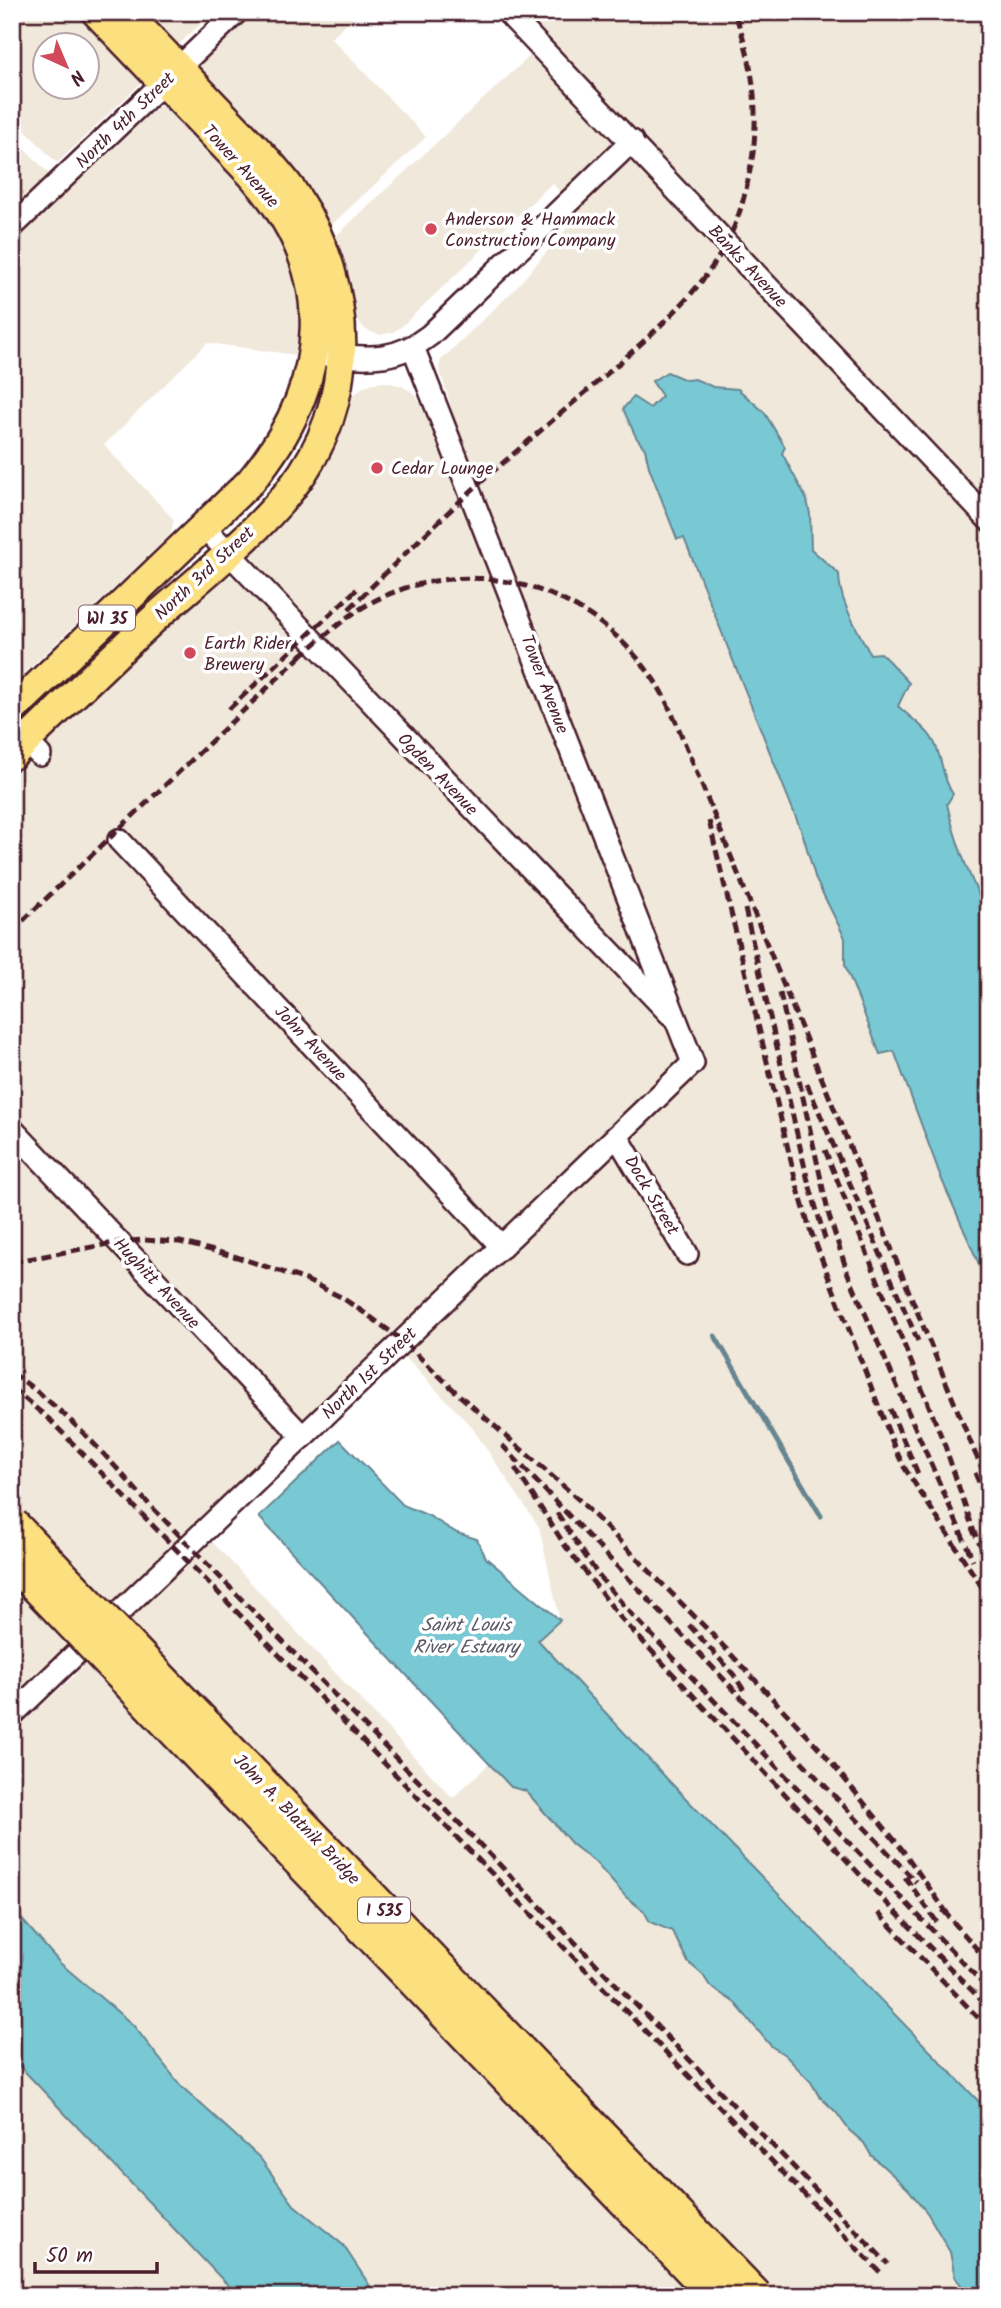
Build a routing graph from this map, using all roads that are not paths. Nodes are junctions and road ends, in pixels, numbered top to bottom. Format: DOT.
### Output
graph roads {
  1 [pos="96,12"];
  2 [pos="125,12"];
  3 [pos="237,12"];
  4 [pos="508,12"];
  5 [pos="171,76"];
  6 [pos="632,141"];
  7 [pos="12,227"];
  8 [pos="413,347"];
  9 [pos="312,354"];
  10 [pos="342,356"];
  11 [pos="989,520"];
  12 [pos="202,525"];
  13 [pos="228,553"];
  14 [pos="12,710"];
  15 [pos="23,744"];
  16 [pos="120,840"];
  17 [pos="677,1020"];
  18 [pos="12,1129"];
  19 [pos="617,1136"];
  20 [pos="502,1247"];
  21 [pos="687,1254"];
  22 [pos="303,1437"];
  23 [pos="12,1524"];
  24 [pos="12,1561"];
  25 [pos="12,1715"];
  26 [pos="716,2296"];
  27 [pos="756,2296"];
  1 -- 5 [label="main road, Tower Avenue / WI 35"];
  2 -- 5 [label="main road, Tower Avenue / WI 35"];
  3 -- 5 [label="street, North 4th Street"];
  4 -- 6 [label="street, Banks Avenue"];
  5 -- 7 [label="street, North 4th Street"];
  5 -- 9 [label="main road, Tower Avenue / WI 35"];
  5 -- 10 [label="main road, Tower Avenue / WI 35"];
  6 -- 8 [label="street"];
  6 -- 11 [label="street, Banks Avenue"];
  8 -- 10 [label="street"];
  8 -- 17 [label="street, Tower Avenue"];
  9 -- 10 [label="street"];
  9 -- 12 [label="main road, North 3rd Street / WI 35"];
  10 -- 13 [label="main road, North 3rd Street / WI 35"];
  12 -- 13 [label="street, Ogden Avenue"];
  12 -- 14 [label="main road, North 3rd Street / WI 35"];
  13 -- 15 [label="main road, North 3rd Street / WI 35"];
  13 -- 17 [label="street, Ogden Avenue"];
  16 -- 20 [label="street, John Avenue"];
  17 -- 19 [label="street, North 1st Street"];
  18 -- 22 [label="street, Hughitt Avenue"];
  19 -- 20 [label="street, North 1st Street"];
  19 -- 21 [label="street, Dock Street"];
  20 -- 22 [label="street, North 1st Street"];
  22 -- 25 [label="street, North 1st Street"];
  23 -- 27 [label="highway, John A. Blatnik Bridge / I 535, bridge"];
  24 -- 26 [label="highway, John A. Blatnik Bridge / I 535, bridge"];
}
